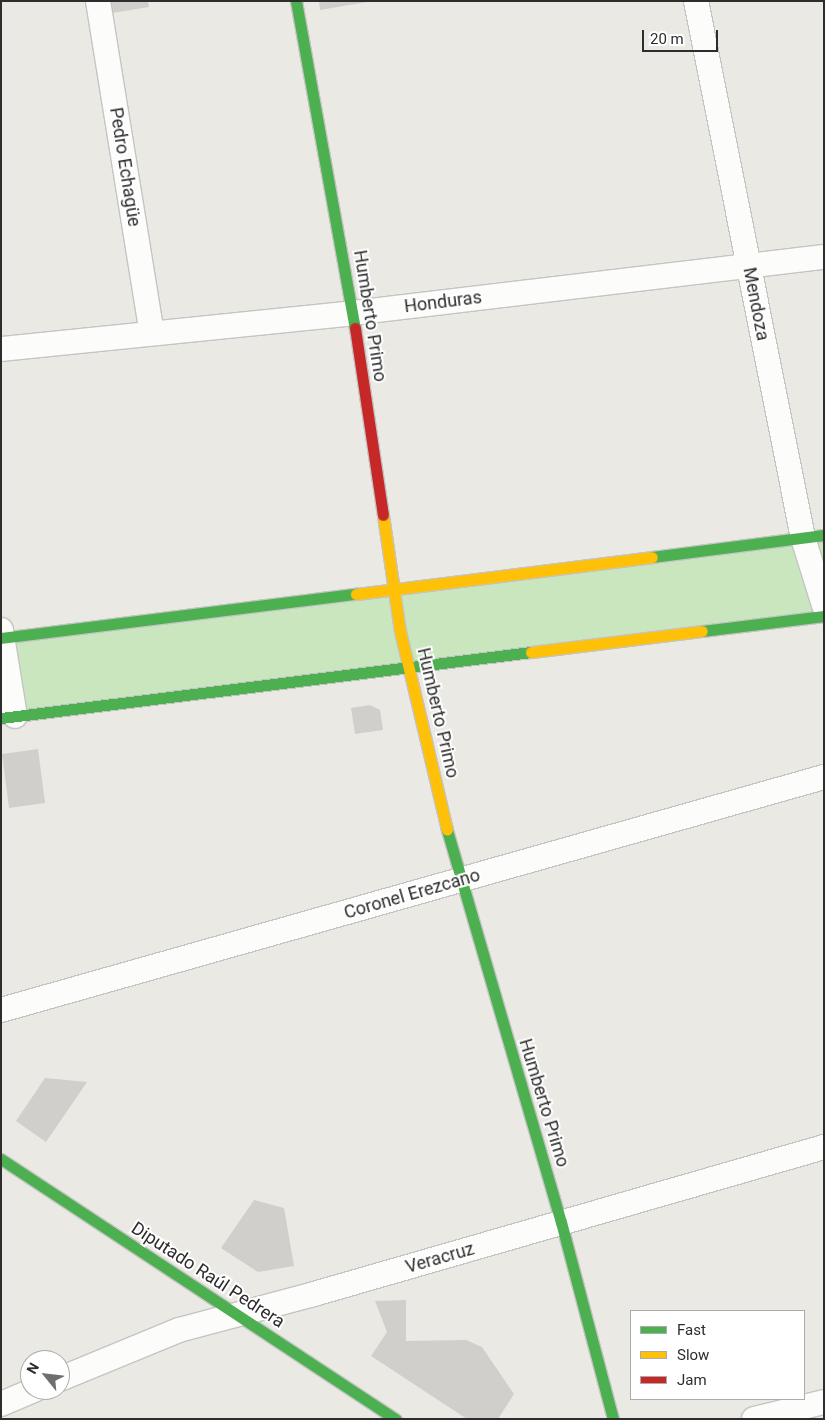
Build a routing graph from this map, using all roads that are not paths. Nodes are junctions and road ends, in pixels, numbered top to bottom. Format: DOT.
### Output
graph roads {
  1 [pos="98,1"];
  2 [pos="296,1"];
  3 [pos="696,1"];
  4 [pos="824,257"];
  5 [pos="748,266"];
  6 [pos="353,313"];
  7 [pos="152,333"];
  8 [pos="1,349"];
  9 [pos="813,537"];
  10 [pos="395,588"];
  11 [pos="824,605"];
  12 [pos="824,616"];
  13 [pos="2,635"];
  14 [pos="409,670"];
  15 [pos="8,717"];
  16 [pos="824,777"];
  17 [pos="459,880"];
  18 [pos="1,1010"];
  19 [pos="824,1147"];
  20 [pos="1,1159"];
  21 [pos="561,1222"];
  22 [pos="234,1313"];
  23 [pos="70,1375"];
  24 [pos="20,1396"];
  25 [pos="824,1402"];
  26 [pos="1,1404"];
  27 [pos="396,1419"];
  28 [pos="613,1419"];
  29 [pos="754,1419"];
  1 -- 7 [label="street, Pedro Echagüe"];
  2 -- 6 [label="street, Humberto Primo"];
  3 -- 5 [label="street, Mendoza"];
  4 -- 5 [label="street, Honduras"];
  5 -- 6 [label="street, Honduras"];
  5 -- 9 [label="street, Mendoza"];
  6 -- 7 [label="street, Honduras"];
  6 -- 10 [label="street, Humberto Primo"];
  7 -- 8 [label="street, Honduras"];
  9 -- 10 [label="street"];
  9 -- 11 [label="street, Mendoza"];
  10 -- 13 [label="street"];
  10 -- 14 [label="street, Humberto Primo"];
  12 -- 14 [label="street"];
  13 -- 15 [label="street"];
  14 -- 15 [label="street"];
  14 -- 17 [label="street, Humberto Primo"];
  16 -- 17 [label="street, Coronel Erezcano"];
  17 -- 18 [label="street, Coronel Erezcano"];
  17 -- 21 [label="street, Humberto Primo"];
  19 -- 21 [label="street, Veracruz"];
  20 -- 22 [label="street, Diputado Raúl Pedrera"];
  21 -- 22 [label="street, Veracruz"];
  21 -- 28 [label="street, Humberto Primo"];
  22 -- 23 [label="street, Veracruz"];
  22 -- 27 [label="street, Diputado Raúl Pedrera"];
  24 -- 26 [label="street"];
  25 -- 29 [label="street"];
}
